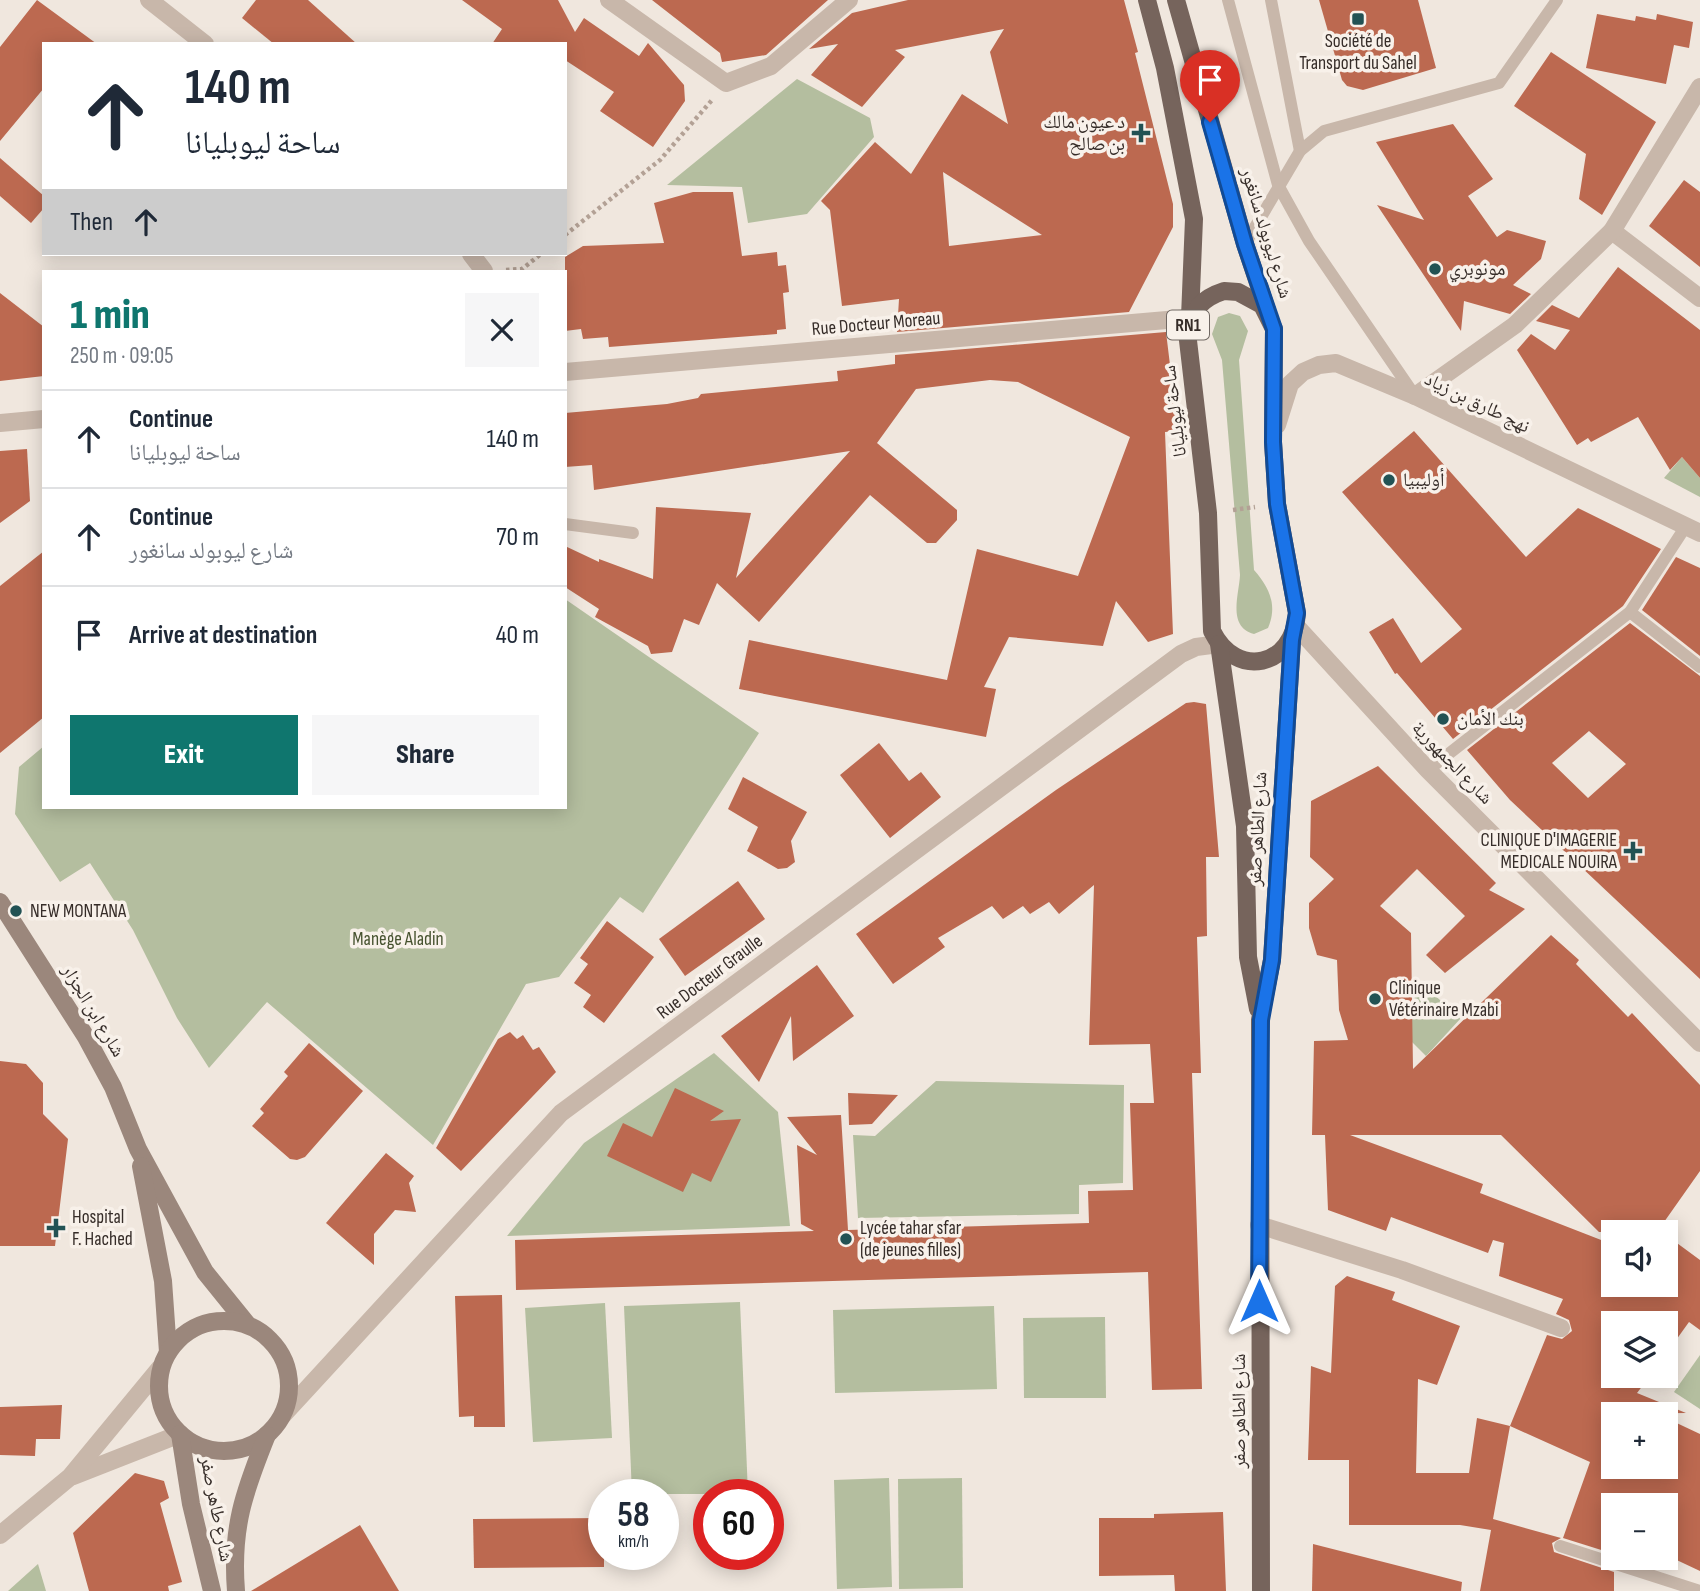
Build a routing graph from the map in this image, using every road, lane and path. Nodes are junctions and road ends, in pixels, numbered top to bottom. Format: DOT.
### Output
graph roads {
  1 [pos="149,0"];
  2 [pos="609,0"];
  3 [pos="849,0"];
  4 [pos="1147,0"];
  5 [pos="1176,0"];
  6 [pos="1228,0"];
  7 [pos="1271,0"];
  8 [pos="1557,0"];
  9 [pos="202,42"];
  10 [pos="726,83"];
  11 [pos="1700,87"];
  12 [pos="1300,151"];
  13 [pos="1278,185"];
  14 [pos="1612,231"];
  15 [pos="567,233"];
  16 [pos="1245,244"];
  17 [pos="473,256"];
  18 [pos="538,256"];
  19 [pos="483,270"];
  20 [pos="503,270"];
  21 [pos="1700,299"];
  22 [pos="1270,316"];
  23 [pos="1190,318"];
  24 [pos="567,372"];
  25 [pos="1415,396"];
  26 [pos="42,419"];
  27 [pos="0,423"];
  28 [pos="1273,442"];
  29 [pos="1277,504"];
  30 [pos="1208,513"];
  31 [pos="567,524"];
  32 [pos="1693,529"];
  33 [pos="633,533"];
  34 [pos="1630,612"];
  35 [pos="1294,634"];
  36 [pos="1219,644"];
  37 [pos="1700,667"];
  38 [pos="1428,770"];
  39 [pos="0,902"];
  40 [pos="1261,1020"];
  41 [pos="1700,1042"];
  42 [pos="138,1149"];
  43 [pos="1259,1225"];
  44 [pos="247,1324"];
  45 [pos="1561,1328"];
  46 [pos="168,1352"];
  47 [pos="160,1368"];
  48 [pos="283,1415"];
  49 [pos="180,1434"];
  50 [pos="267,1435"];
  51 [pos="70,1477"];
  52 [pos="0,1535"];
  53 [pos="1560,1546"];
  54 [pos="212,1591"];
  55 [pos="236,1591"];
  56 [pos="1261,1591"];
  57 [pos="1700,1591"];
  1 -- 9 [label="street"];
  2 -- 10 [label="street"];
  3 -- 10 [label="street"];
  4 -- 23 [label="main road, RN1"];
  5 -- 16 [label="main road, شارع ليوبولد سانغور / RN1"];
  6 -- 13 [label="lane"];
  7 -- 12 [label="lane"];
  8 -- 12 [label="lane"];
  10 -- 15 [label="path"];
  11 -- 14 [label="street"];
  12 -- 13 [label="lane"];
  13 -- 16 [label="lane"];
  13 -- 25 [label="lane"];
  14 -- 21 [label="street"];
  14 -- 25 [label="street"];
  16 -- 22 [label="main road, شارع ليوبولد سانغور / RN1"];
  17 -- 19 [label="street"];
  18 -- 20 [label="path"];
  22 -- 23 [label="main road, RN1"];
  22 -- 28 [label="main road, RN1"];
  23 -- 24 [label="street, Rue Docteur Moreau"];
  23 -- 30 [label="main road, ساحة ليوبليانا / RN1"];
  25 -- 28 [label="street, نهج طارق بن زياد"];
  25 -- 32 [label="street, نهج طارق بن زياد"];
  26 -- 27 [label="street"];
  28 -- 29 [label="main road, RN1"];
  29 -- 30 [label="path"];
  29 -- 35 [label="main road, RN1"];
  30 -- 36 [label="main road, ساحة ليوبليانا / RN1"];
  31 -- 33 [label="lane"];
  32 -- 34 [label="lane"];
  34 -- 37 [label="lane"];
  34 -- 38 [label="lane"];
  35 -- 36 [label="main road"];
  35 -- 38 [label="street, شارع الجمهورية"];
  35 -- 40 [label="main road, شارع الطاهر صفر / RN1"];
  36 -- 40 [label="main road, شارع الطاهر صفر / RN1"];
  36 -- 48 [label="street, Rue Docteur Graulle"];
  38 -- 41 [label="street, شارع الجمهورية"];
  39 -- 42 [label="main road, شارع ابن الجزار"];
  40 -- 43 [label="main road, شارع الطاهر صفر / RN1"];
  42 -- 44 [label="main road, شارع ابن الجزار"];
  42 -- 46 [label="main road, شارع ابن الجزار"];
  43 -- 45 [label="street"];
  43 -- 56 [label="main road, شارع الطاهر صفر / RN1"];
  44 -- 46 [label="main road"];
  44 -- 48 [label="main road"];
  46 -- 47 [label="main road"];
  47 -- 49 [label="main road"];
  47 -- 51 [label="street"];
  48 -- 50 [label="main road"];
  49 -- 50 [label="main road"];
  49 -- 51 [label="street"];
  49 -- 54 [label="main road, شارع طاهر صفر"];
  50 -- 55 [label="main road, شارع طاهر صفر"];
  51 -- 52 [label="street"];
  53 -- 57 [label="lane"];
}
